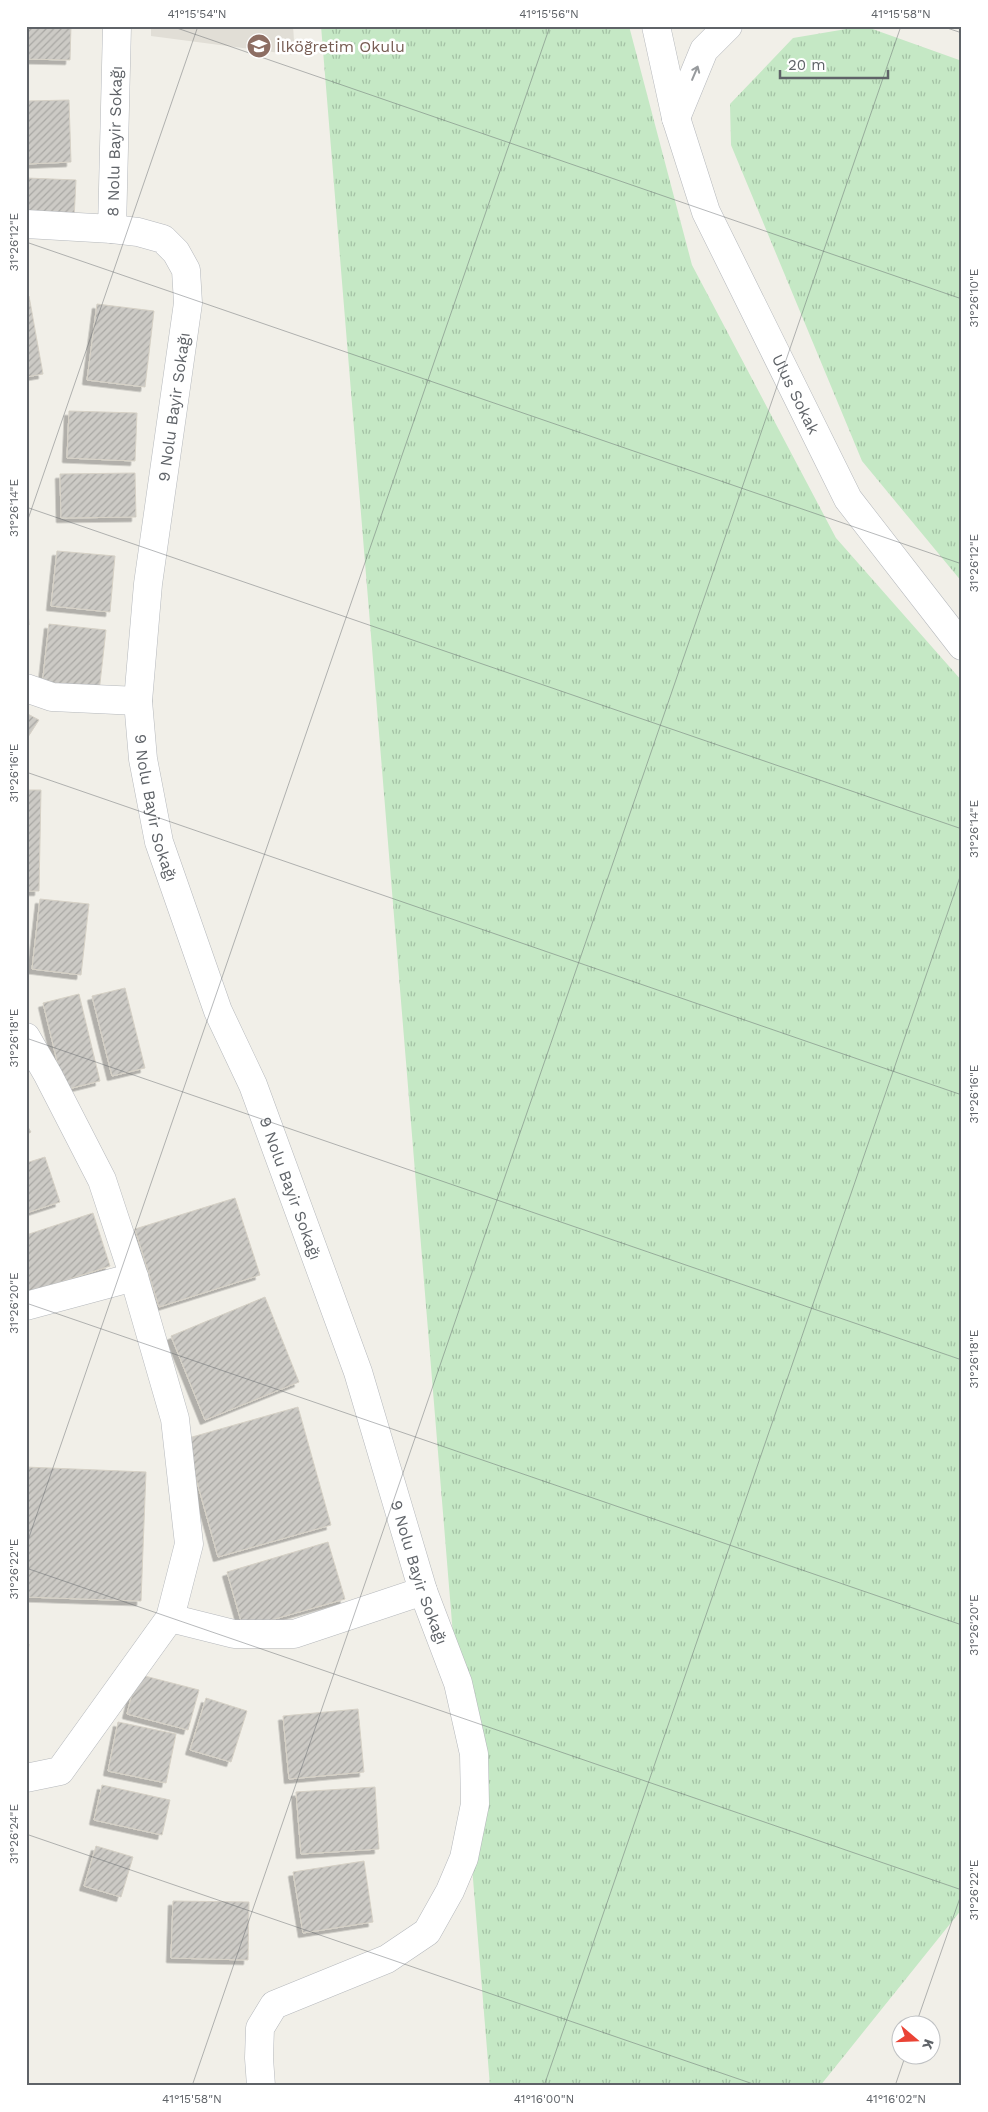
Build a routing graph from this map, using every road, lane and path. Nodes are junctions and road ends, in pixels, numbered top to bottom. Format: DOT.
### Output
graph roads {
  1 [pos="117,26"];
  2 [pos="656,26"];
  3 [pos="728,26"];
  4 [pos="676,118"];
  5 [pos="26,224"];
  6 [pos="112,230"];
  7 [pos="962,646"];
  8 [pos="26,688"];
  9 [pos="138,701"];
  10 [pos="26,1037"];
  11 [pos="134,1277"];
  12 [pos="26,1306"];
  13 [pos="423,1591"];
  14 [pos="170,1618"];
  15 [pos="26,1778"];
  16 [pos="261,2086"];
  1 -- 6 [label="street, 8 Nolu Bayir Sokağı"];
  2 -- 4 [label="street, Ulus Sokak"];
  4 -- 3 [label="street, one-way"];
  4 -- 7 [label="street, Ulus Sokak"];
  5 -- 6 [label="street, 8 Nolu Bayir Sokağı"];
  6 -- 9 [label="street, 9 Nolu Bayir Sokağı"];
  8 -- 9 [label="street"];
  9 -- 13 [label="street, 9 Nolu Bayir Sokağı"];
  10 -- 11 [label="street"];
  11 -- 12 [label="street"];
  11 -- 14 [label="street"];
  13 -- 14 [label="street"];
  13 -- 16 [label="street, 9 Nolu Bayir Sokağı"];
  14 -- 15 [label="street"];
}
